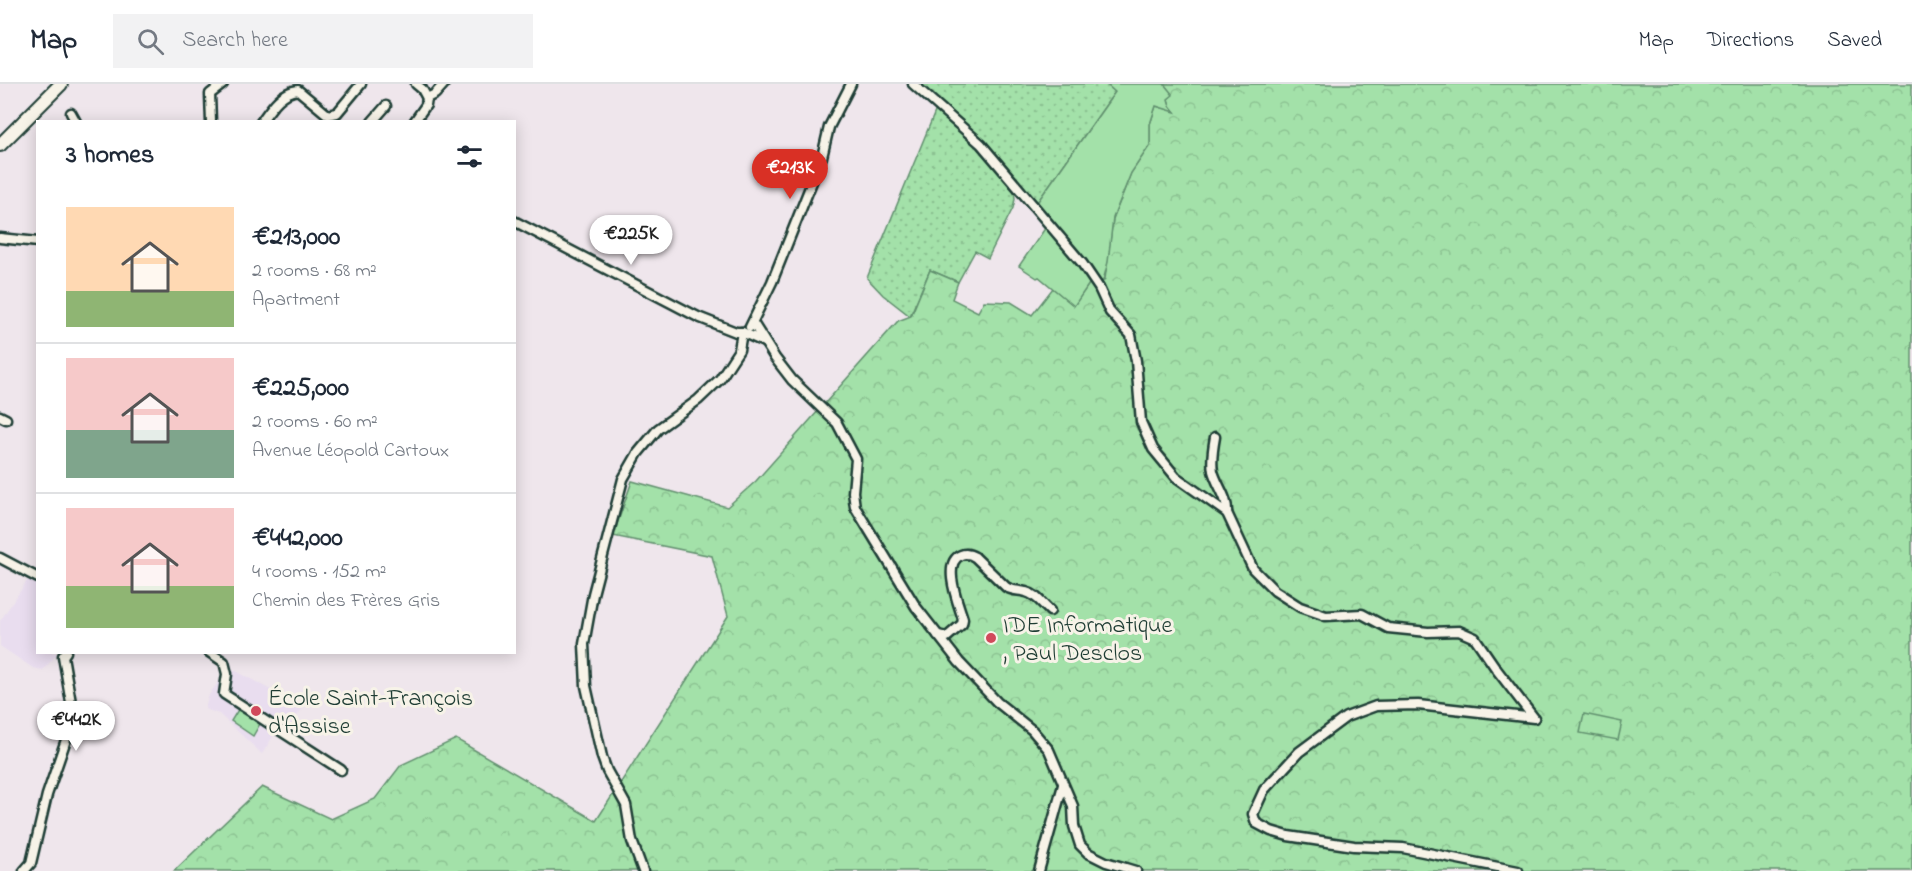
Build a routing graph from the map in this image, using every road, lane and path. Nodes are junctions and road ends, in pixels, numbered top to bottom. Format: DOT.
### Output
graph roads {
  1 [pos="62,84"];
  2 [pos="223,84"];
  3 [pos="361,84"];
  4 [pos="416,84"];
  5 [pos="444,84"];
  6 [pos="851,84"];
  7 [pos="913,84"];
  8 [pos="427,98"];
  9 [pos="386,106"];
  10 [pos="71,113"];
  11 [pos="75,120"];
  12 [pos="211,120"];
  13 [pos="262,120"];
  14 [pos="374,120"];
  15 [pos="415,120"];
  16 [pos="0,145"];
  17 [pos="516,222"];
  18 [pos="0,238"];
  19 [pos="36,242"];
  20 [pos="753,323"];
  21 [pos="742,332"];
  22 [pos="766,343"];
  23 [pos="1215,437"];
  24 [pos="1227,513"];
  25 [pos="0,558"];
  26 [pos="36,577"];
  27 [pos="1050,611"];
  28 [pos="938,635"];
  29 [pos="64,654"];
  30 [pos="212,654"];
  31 [pos="341,770"];
  32 [pos="1063,785"];
  33 [pos="24,871"];
  34 [pos="643,871"];
  35 [pos="1039,871"];
  36 [pos="1136,871"];
  37 [pos="1518,871"];
  1 -- 16 [label="main road"];
  2 -- 12 [label="street"];
  3 -- 13 [label="street"];
  4 -- 8 [label="street"];
  5 -- 8 [label="street"];
  6 -- 20 [label="street"];
  7 -- 24 [label="street"];
  8 -- 15 [label="street"];
  9 -- 14 [label="street"];
  10 -- 11 [label="street"];
  17 -- 21 [label="street"];
  18 -- 19 [label="street"];
  20 -- 21 [label="street"];
  20 -- 22 [label="street"];
  21 -- 22 [label="street"];
  21 -- 34 [label="street"];
  22 -- 28 [label="street"];
  23 -- 24 [label="street"];
  24 -- 37 [label="street"];
  25 -- 26 [label="street"];
  27 -- 28 [label="street"];
  28 -- 32 [label="street"];
  29 -- 33 [label="street"];
  30 -- 31 [label="street"];
  32 -- 35 [label="street"];
  32 -- 36 [label="street"];
}
